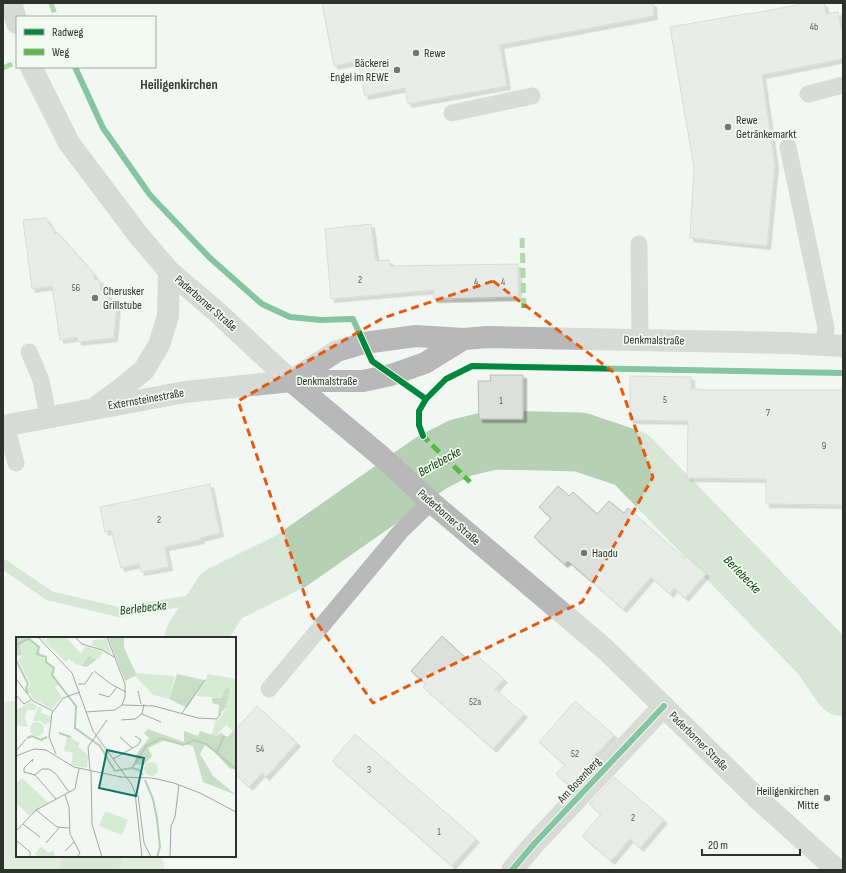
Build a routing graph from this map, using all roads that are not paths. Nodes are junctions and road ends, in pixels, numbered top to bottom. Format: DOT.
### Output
graph roads {
  1 [pos="11,3"];
  2 [pos="16,20"];
  3 [pos="32,68"];
  4 [pos="843,85"];
  5 [pos="808,94"];
  6 [pos="532,96"];
  7 [pos="452,113"];
  8 [pos="788,147"];
  9 [pos="639,244"];
  10 [pos="169,271"];
  11 [pos="464,340"];
  12 [pos="640,340"];
  13 [pos="833,346"];
  14 [pos="29,352"];
  15 [pos="291,381"];
  16 [pos="95,408"];
  17 [pos="48,417"];
  18 [pos="5,426"];
  19 [pos="16,462"];
  20 [pos="431,502"];
  21 [pos="269,689"];
  22 [pos="664,706"];
  23 [pos="512,870"];
  24 [pos="837,870"];
  1 -- 2 [label="main road"];
  3 -- 10 [label="main road, Paderborner Straße"];
  4 -- 5 [label="lane"];
  6 -- 7 [label="lane"];
  8 -- 13 [label="lane"];
  9 -- 12 [label="lane"];
  10 -- 15 [label="main road, Paderborner Straße"];
  10 -- 16 [label="main road"];
  11 -- 12 [label="main road, Denkmalstraße"];
  11 -- 15 [label="main road, Denkmalstraße"];
  11 -- 15 [label="main road, Denkmalstraße"];
  12 -- 13 [label="main road, Denkmalstraße"];
  14 -- 17 [label="lane"];
  15 -- 16 [label="main road, Externsteinestraße"];
  15 -- 20 [label="main road, Paderborner Straße"];
  16 -- 17 [label="main road, Externsteinestraße"];
  17 -- 18 [label="main road, Externsteinestraße"];
  18 -- 19 [label="lane"];
  20 -- 21 [label="lane"];
  20 -- 22 [label="main road, Paderborner Straße"];
  22 -- 23 [label="street, Am Bosenberg"];
  22 -- 24 [label="main road, Paderborner Straße"];
}
